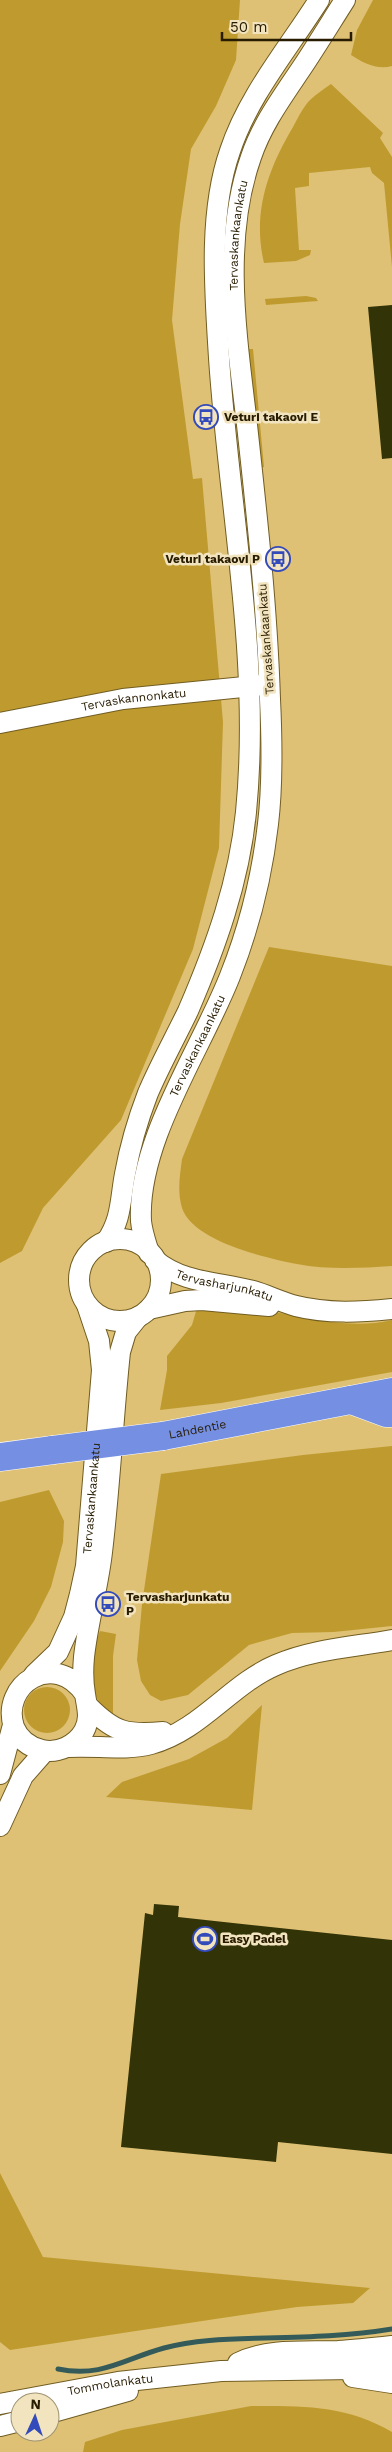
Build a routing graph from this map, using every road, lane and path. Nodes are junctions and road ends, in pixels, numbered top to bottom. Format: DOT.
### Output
graph roads {
  1 [pos="319,0"];
  2 [pos="345,0"];
  3 [pos="260,686"];
  4 [pos="0,723"];
  5 [pos="106,1242"];
  6 [pos="152,1256"];
  7 [pos="87,1305"];
  8 [pos="296,1306"];
  9 [pos="392,1309"];
  10 [pos="144,1313"];
  11 [pos="392,1392"];
  12 [pos="352,1400"];
  13 [pos="392,1412"];
  14 [pos="0,1457"];
  15 [pos="392,1640"];
  16 [pos="32,1676"];
  17 [pos="87,1701"];
  18 [pos="191,1724"];
  19 [pos="13,1725"];
  20 [pos="68,1746"];
  21 [pos="45,1751"];
  22 [pos="0,1774"];
  23 [pos="0,1826"];
  24 [pos="392,2346"];
  25 [pos="392,2365"];
  26 [pos="286,2370"];
  27 [pos="221,2371"];
  28 [pos="193,2375"];
  29 [pos="392,2383"];
  30 [pos="0,2404"];
  31 [pos="60,2410"];
  1 -- 3 [label="street, Tervaskankaankatu"];
  2 -- 3 [label="street, Tervaskankaankatu"];
  3 -- 4 [label="street, Tervaskannonkatu"];
  3 -- 5 [label="street, Tervaskankaankatu"];
  3 -- 6 [label="street, Tervaskankaankatu"];
  5 -- 6 [label="street"];
  5 -- 7 [label="street"];
  6 -- 8 [label="street, Tervasharjunkatu"];
  6 -- 10 [label="street"];
  7 -- 10 [label="street"];
  7 -- 16 [label="street, Tervaskankaankatu"];
  8 -- 9 [label="street, Tervasharjunkatu"];
  8 -- 10 [label="street, Tervasharjunkatu"];
  10 -- 17 [label="street, Tervaskankaankatu"];
  11 -- 12 [label="highway, Lahdentie"];
  12 -- 13 [label="highway"];
  12 -- 14 [label="highway, Lahdentie, bridge"];
  15 -- 18 [label="street"];
  16 -- 17 [label="street"];
  16 -- 19 [label="street"];
  17 -- 18 [label="street"];
  17 -- 20 [label="street"];
  18 -- 20 [label="street"];
  19 -- 21 [label="street"];
  19 -- 22 [label="street"];
  20 -- 21 [label="street"];
  21 -- 23 [label="street"];
  24 -- 27 [label="street"];
  25 -- 26 [label="street, Tommolankatu"];
  26 -- 27 [label="street, Tommolankatu"];
  26 -- 29 [label="street, Tommolankatu"];
  27 -- 28 [label="street, Tommolankatu"];
  28 -- 30 [label="street, Tommolankatu"];
  28 -- 31 [label="street, Tommolankatu"];
}
